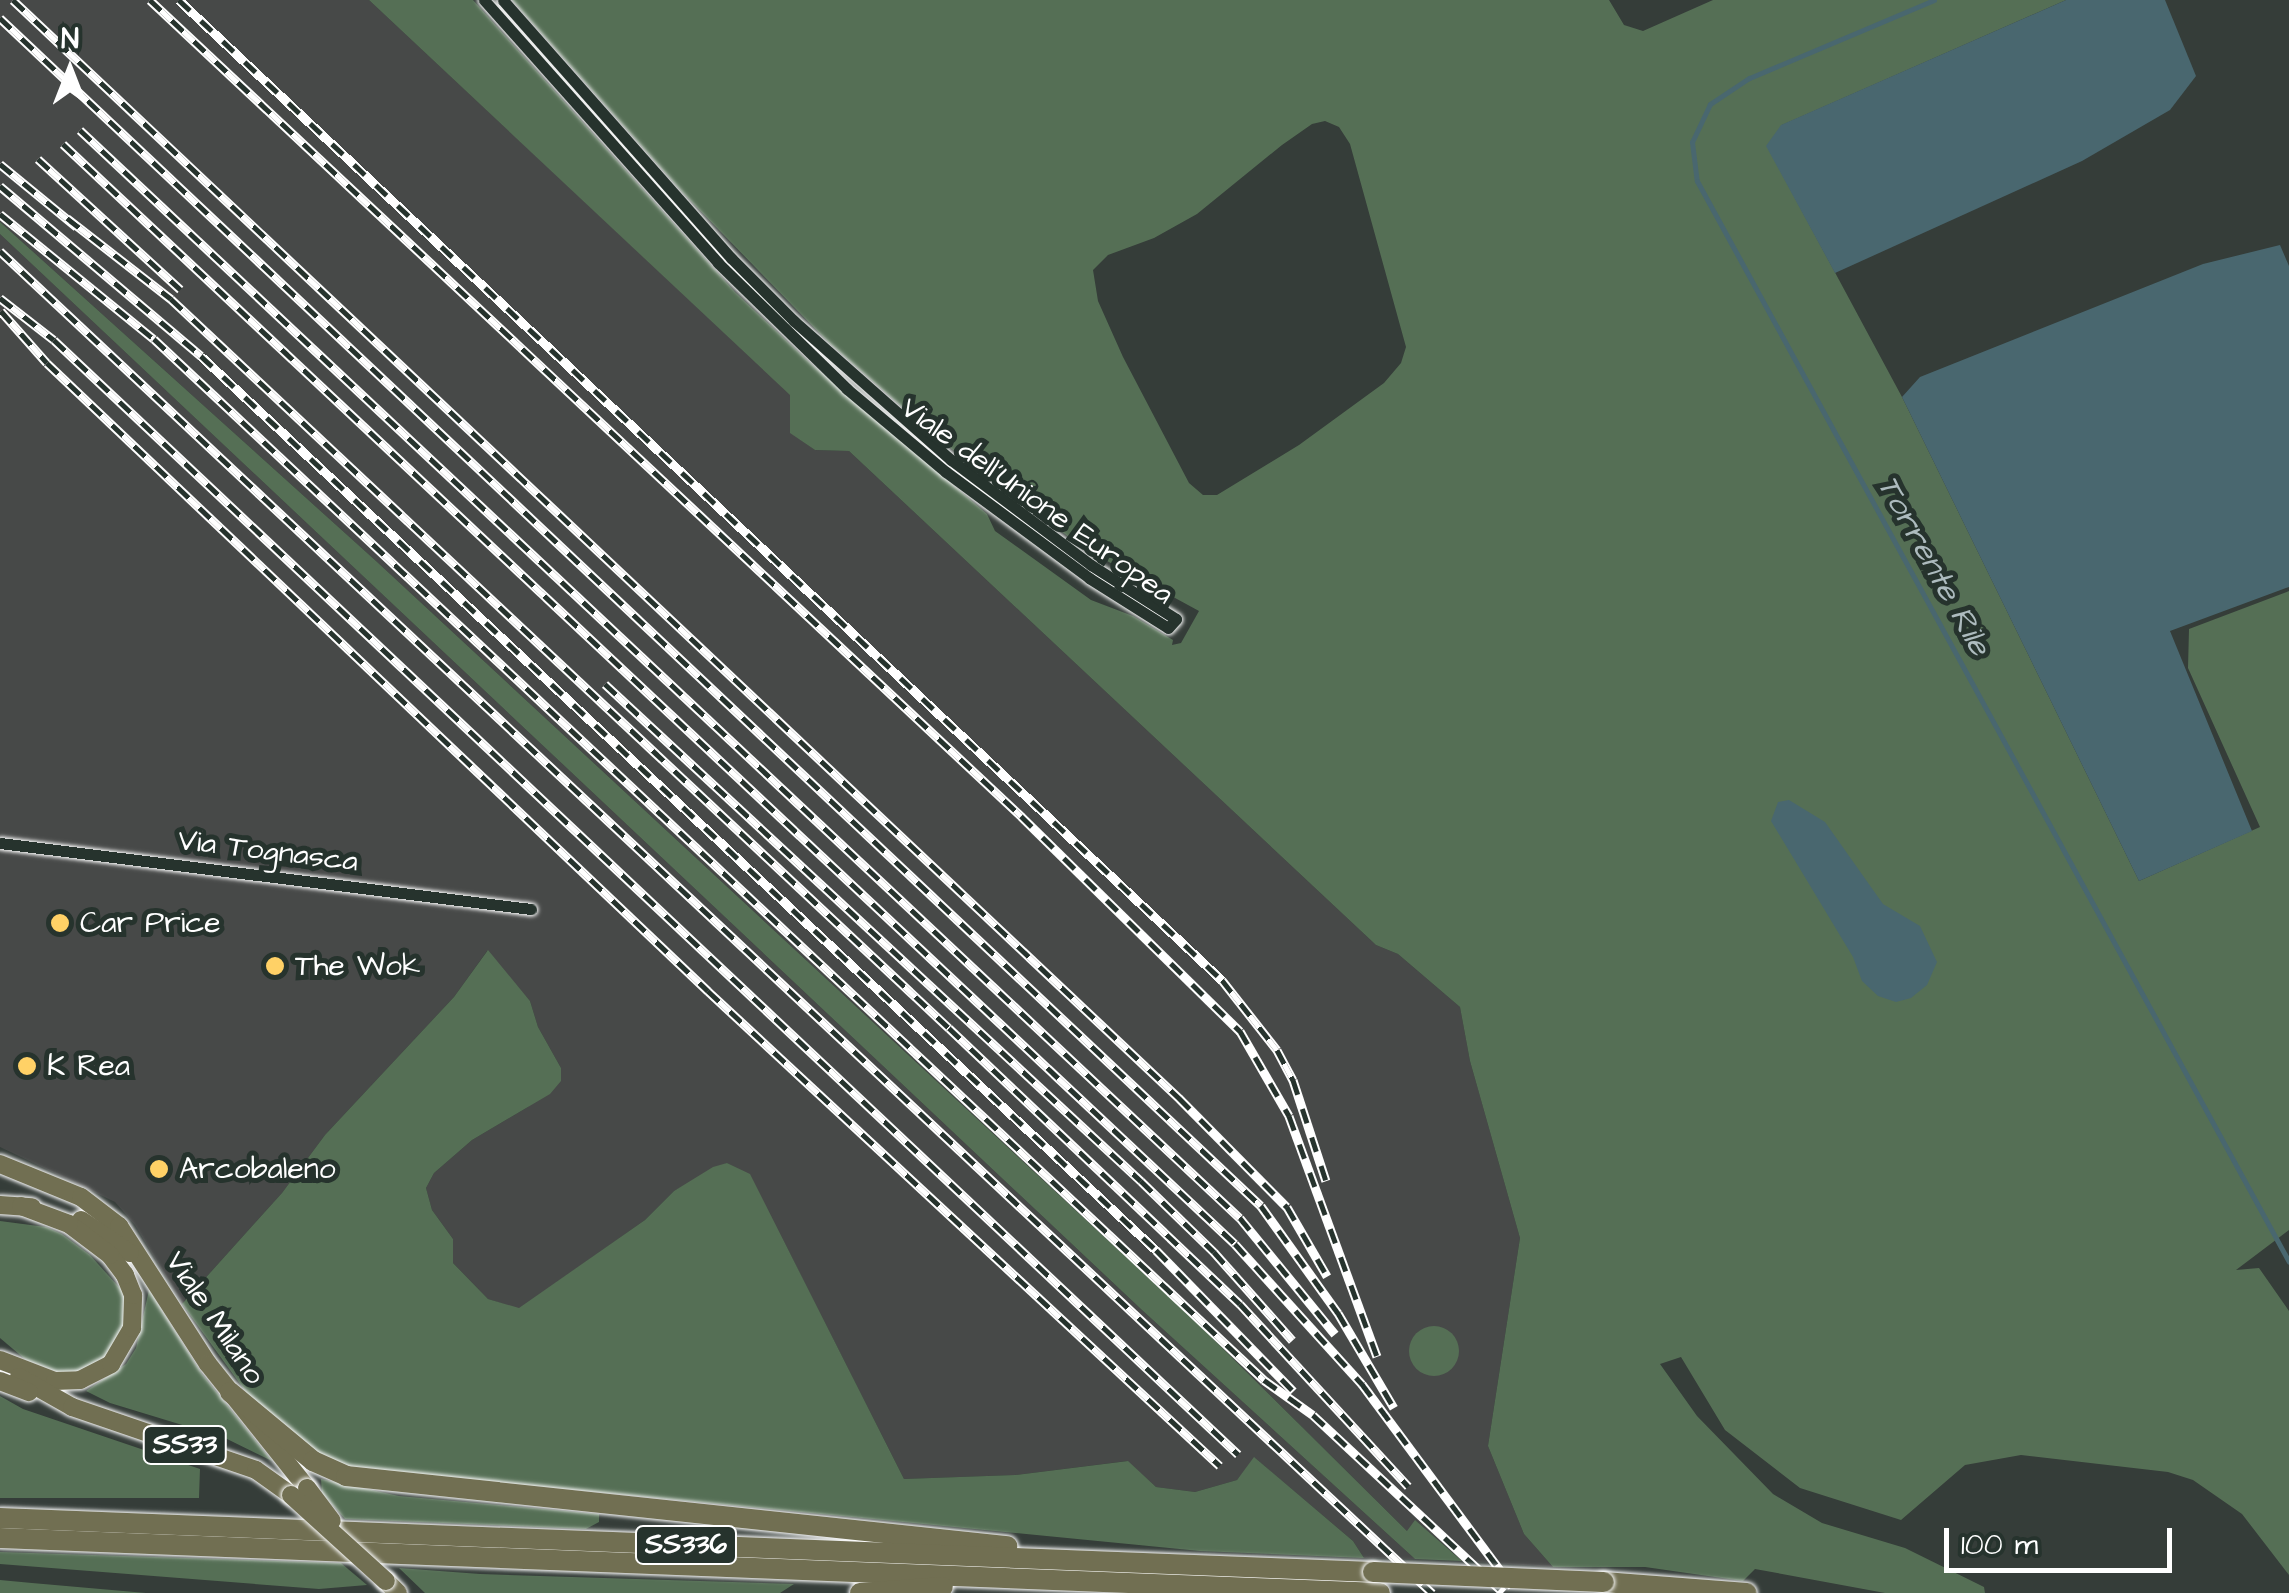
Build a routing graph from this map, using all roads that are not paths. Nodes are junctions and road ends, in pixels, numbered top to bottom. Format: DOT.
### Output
graph roads {
  1 [pos="484,0"];
  2 [pos="503,0"];
  3 [pos="0,842"];
  4 [pos="531,909"];
  5 [pos="0,1164"];
  6 [pos="0,1205"];
  7 [pos="20,1206"];
  8 [pos="156,1284"];
  9 [pos="0,1361"];
  10 [pos="0,1381"];
  11 [pos="230,1392"];
  12 [pos="72,1407"];
  13 [pos="299,1492"];
  14 [pos="0,1518"];
  15 [pos="0,1538"];
  16 [pos="1107,1572"];
  17 [pos="392,1587"];
  18 [pos="860,1593"];
  19 [pos="1380,1593"];
  20 [pos="1747,1593"];
  1 -- 2 [label="street, Viale dell'Unione Europea"];
  3 -- 4 [label="street, Via Tognasca"];
  5 -- 8 [label="main road, Viale Milano / SS33"];
  6 -- 7 [label="main road"];
  7 -- 8 [label="main road"];
  7 -- 9 [label="main road"];
  8 -- 11 [label="main road, Viale Milano / SS33"];
  9 -- 12 [label="main road, Viale Milano / SS33"];
  10 -- 12 [label="main road"];
  11 -- 13 [label="main road, Viale Milano / SS33"];
  11 -- 16 [label="highway"];
  12 -- 13 [label="main road, Viale Milano / SS33"];
  13 -- 17 [label="main road, Viale Milano / SS33, bridge"];
  14 -- 16 [label="highway, SS336"];
  15 -- 16 [label="highway, SS336"];
  16 -- 18 [label="highway"];
  16 -- 19 [label="highway, SS336"];
  16 -- 20 [label="highway, SS336, bridge"];
}
